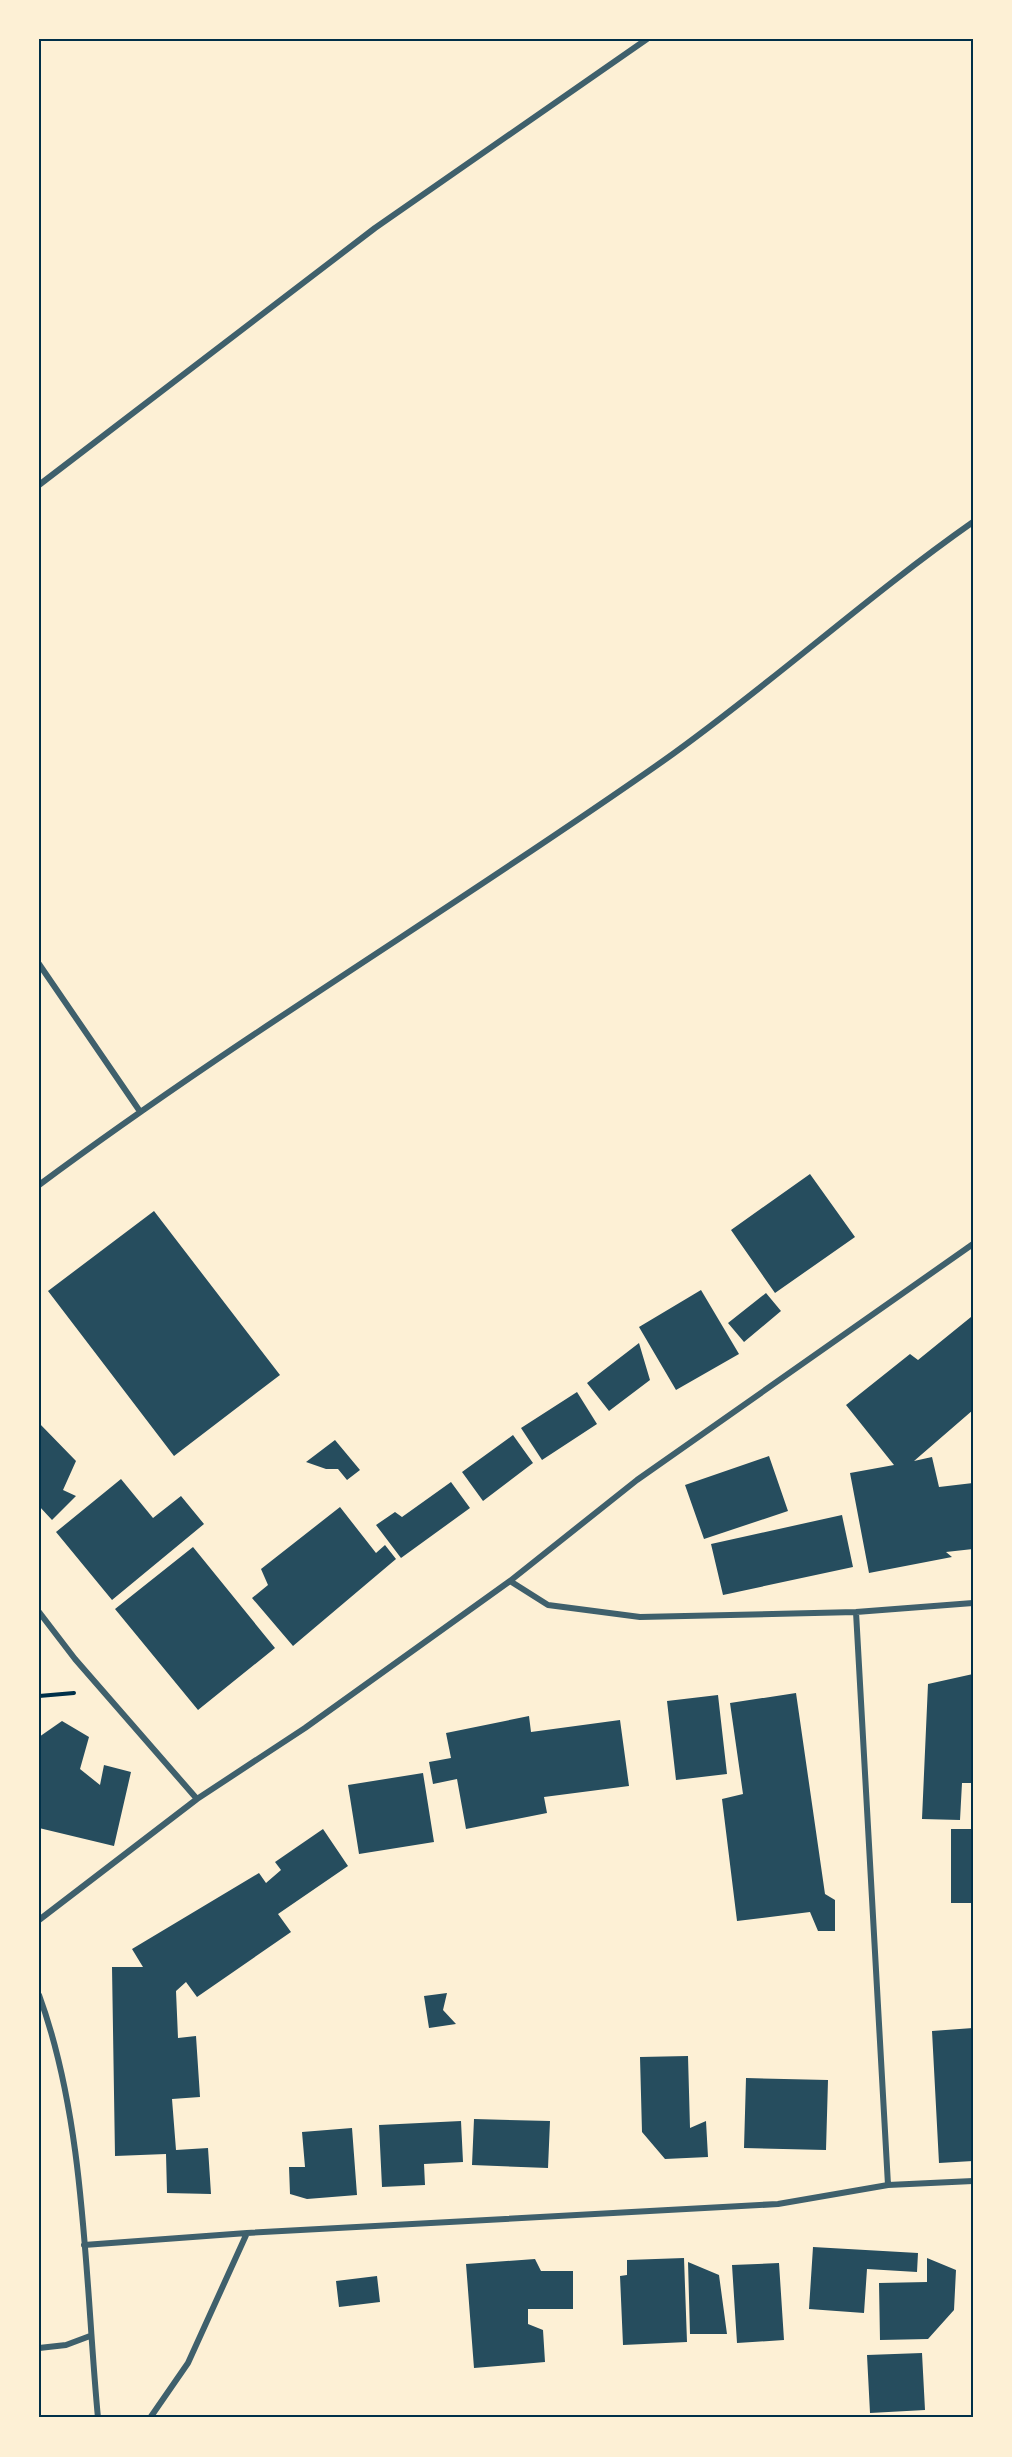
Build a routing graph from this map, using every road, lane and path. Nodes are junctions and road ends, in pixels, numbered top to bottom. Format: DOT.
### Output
graph roads {
  1 [pos="647,39"];
  2 [pos="39,485"];
  3 [pos="973,522"];
  4 [pos="39,964"];
  5 [pos="140,1110"];
  6 [pos="39,1185"];
  7 [pos="973,1244"];
  8 [pos="510,1581"];
  9 [pos="973,1603"];
  10 [pos="39,1612"];
  11 [pos="856,1612"];
  12 [pos="197,1799"];
  13 [pos="39,1920"];
  14 [pos="39,1995"];
  15 [pos="973,2181"];
  16 [pos="888,2185"];
  17 [pos="247,2233"];
  18 [pos="84,2245"];
  19 [pos="90,2336"];
  20 [pos="39,2348"];
  21 [pos="98,2418"];
  22 [pos="150,2418"];
  1 -- 2 [label="street"];
  3 -- 5 [label="street"];
  4 -- 5 [label="street"];
  5 -- 6 [label="street"];
  7 -- 8 [label="street"];
  8 -- 11 [label="street"];
  8 -- 12 [label="street"];
  9 -- 11 [label="street"];
  10 -- 12 [label="street"];
  11 -- 16 [label="street"];
  12 -- 13 [label="street"];
  14 -- 18 [label="street"];
  15 -- 16 [label="street"];
  16 -- 17 [label="street"];
  17 -- 18 [label="street"];
  17 -- 22 [label="street"];
  18 -- 19 [label="street"];
  19 -- 20 [label="street"];
  19 -- 21 [label="street"];
}
